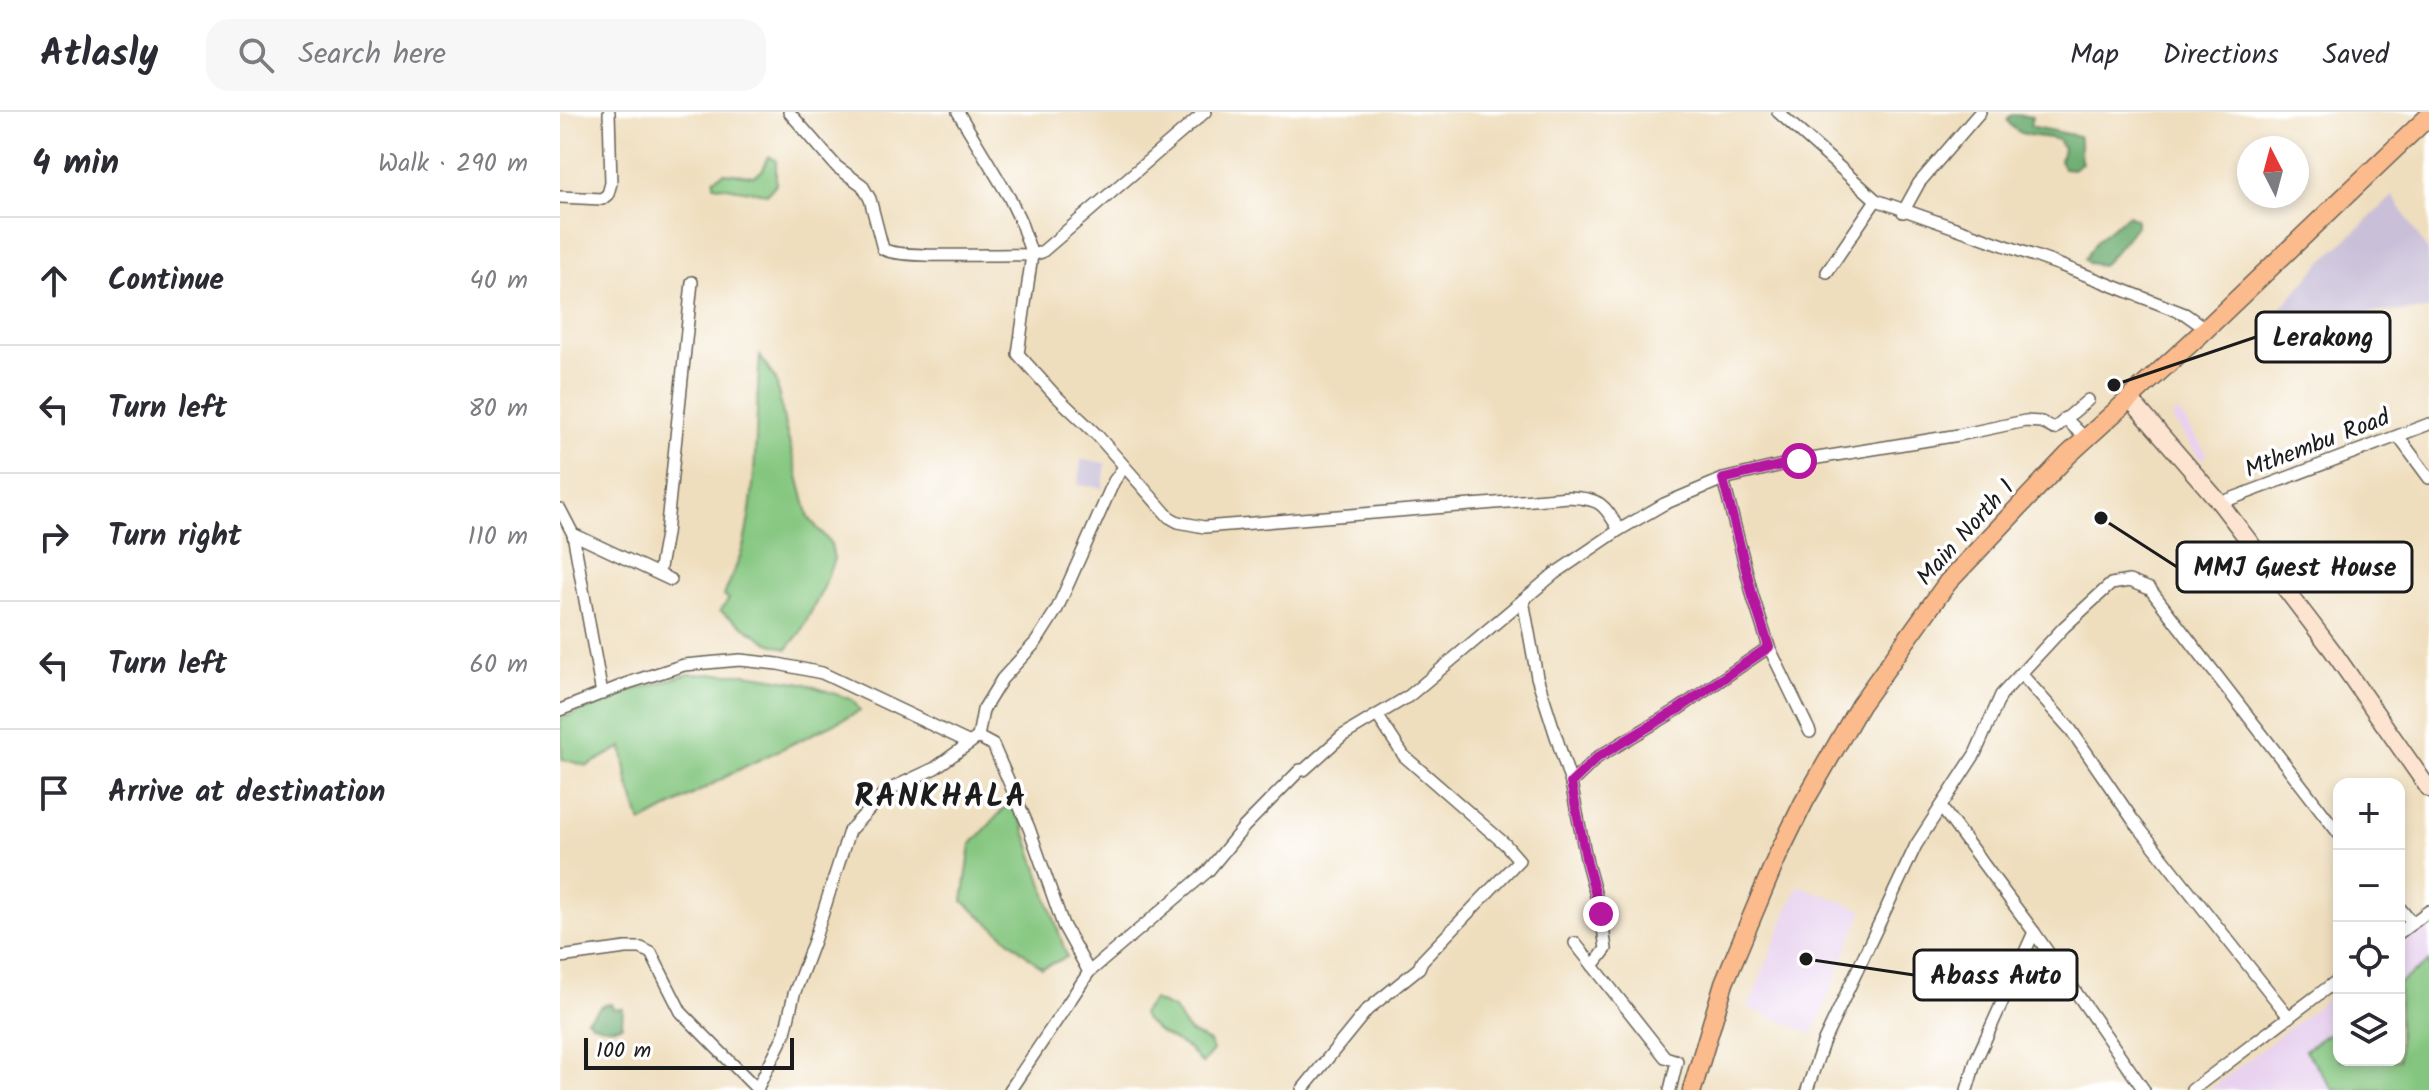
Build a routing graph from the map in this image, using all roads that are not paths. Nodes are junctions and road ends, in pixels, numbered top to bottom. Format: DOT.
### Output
graph roads {
  1 [pos="609,112"];
  2 [pos="789,112"];
  3 [pos="958,112"];
  4 [pos="1205,112"];
  5 [pos="1778,112"];
  6 [pos="1980,112"];
  7 [pos="2429,116"];
  8 [pos="560,197"];
  9 [pos="1876,200"];
  10 [pos="1903,212"];
  11 [pos="1032,255"];
  12 [pos="1827,272"];
  13 [pos="692,282"];
  14 [pos="2206,329"];
  15 [pos="2130,399"];
  16 [pos="2088,400"];
  17 [pos="2065,418"];
  18 [pos="2429,424"];
  19 [pos="2398,436"];
  20 [pos="2086,439"];
  21 [pos="1124,467"];
  22 [pos="2429,478"];
  23 [pos="1723,479"];
  24 [pos="2220,503"];
  25 [pos="560,509"];
  26 [pos="1619,530"];
  27 [pos="573,534"];
  28 [pos="659,573"];
  29 [pos="671,580"];
  30 [pos="1523,600"];
  31 [pos="1769,647"];
  32 [pos="2022,675"];
  33 [pos="602,694"];
  34 [pos="560,710"];
  35 [pos="1377,715"];
  36 [pos="1810,732"];
  37 [pos="974,740"];
  38 [pos="1571,783"];
  39 [pos="2429,789"];
  40 [pos="1941,807"];
  41 [pos="2333,826"];
  42 [pos="2429,911"];
  43 [pos="2405,914"];
  44 [pos="2412,923"];
  45 [pos="2405,928"];
  46 [pos="2034,932"];
  47 [pos="1575,943"];
  48 [pos="560,957"];
  49 [pos="1593,966"];
  50 [pos="1089,972"];
  51 [pos="2333,984"];
  52 [pos="2289,1017"];
  53 [pos="758,1089"];
  54 [pos="1012,1089"];
  55 [pos="1302,1090"];
  56 [pos="1670,1090"];
  57 [pos="1692,1090"];
  58 [pos="1807,1090"];
  59 [pos="1967,1090"];
  60 [pos="2144,1090"];
  61 [pos="2192,1090"];
  1 -- 8 [label="street"];
  2 -- 11 [label="street"];
  3 -- 11 [label="street"];
  4 -- 11 [label="street"];
  5 -- 9 [label="street"];
  6 -- 10 [label="street"];
  7 -- 14 [label="main road, Main North 1"];
  9 -- 10 [label="street"];
  9 -- 12 [label="street"];
  10 -- 14 [label="street"];
  11 -- 21 [label="street"];
  13 -- 28 [label="street"];
  14 -- 15 [label="main road, Main North 1"];
  15 -- 20 [label="main road, Main North 1"];
  15 -- 24 [label="street"];
  16 -- 17 [label="street"];
  17 -- 20 [label="street"];
  17 -- 23 [label="street"];
  18 -- 19 [label="street, Mthembu Road"];
  19 -- 22 [label="street"];
  19 -- 24 [label="street, Mthembu Road"];
  20 -- 57 [label="main road, Main North 1"];
  21 -- 26 [label="street"];
  21 -- 37 [label="street"];
  23 -- 26 [label="street"];
  23 -- 31 [label="street"];
  24 -- 39 [label="street"];
  25 -- 27 [label="street"];
  26 -- 30 [label="street"];
  27 -- 28 [label="street"];
  27 -- 33 [label="street"];
  28 -- 29 [label="street"];
  30 -- 35 [label="street"];
  30 -- 38 [label="street"];
  31 -- 36 [label="street"];
  31 -- 38 [label="street"];
  32 -- 40 [label="street"];
  32 -- 41 [label="street"];
  32 -- 52 [label="street"];
  33 -- 34 [label="street"];
  33 -- 37 [label="street"];
  35 -- 50 [label="street"];
  35 -- 55 [label="street"];
  37 -- 50 [label="street"];
  37 -- 53 [label="street"];
  38 -- 49 [label="street"];
  40 -- 46 [label="street"];
  40 -- 58 [label="street"];
  42 -- 44 [label="street"];
  43 -- 44 [label="street"];
  44 -- 45 [label="street"];
  46 -- 59 [label="street"];
  46 -- 60 [label="street"];
  47 -- 49 [label="street"];
  48 -- 53 [label="street"];
  49 -- 56 [label="street"];
  50 -- 54 [label="street"];
  51 -- 52 [label="street"];
  52 -- 61 [label="street"];
}
